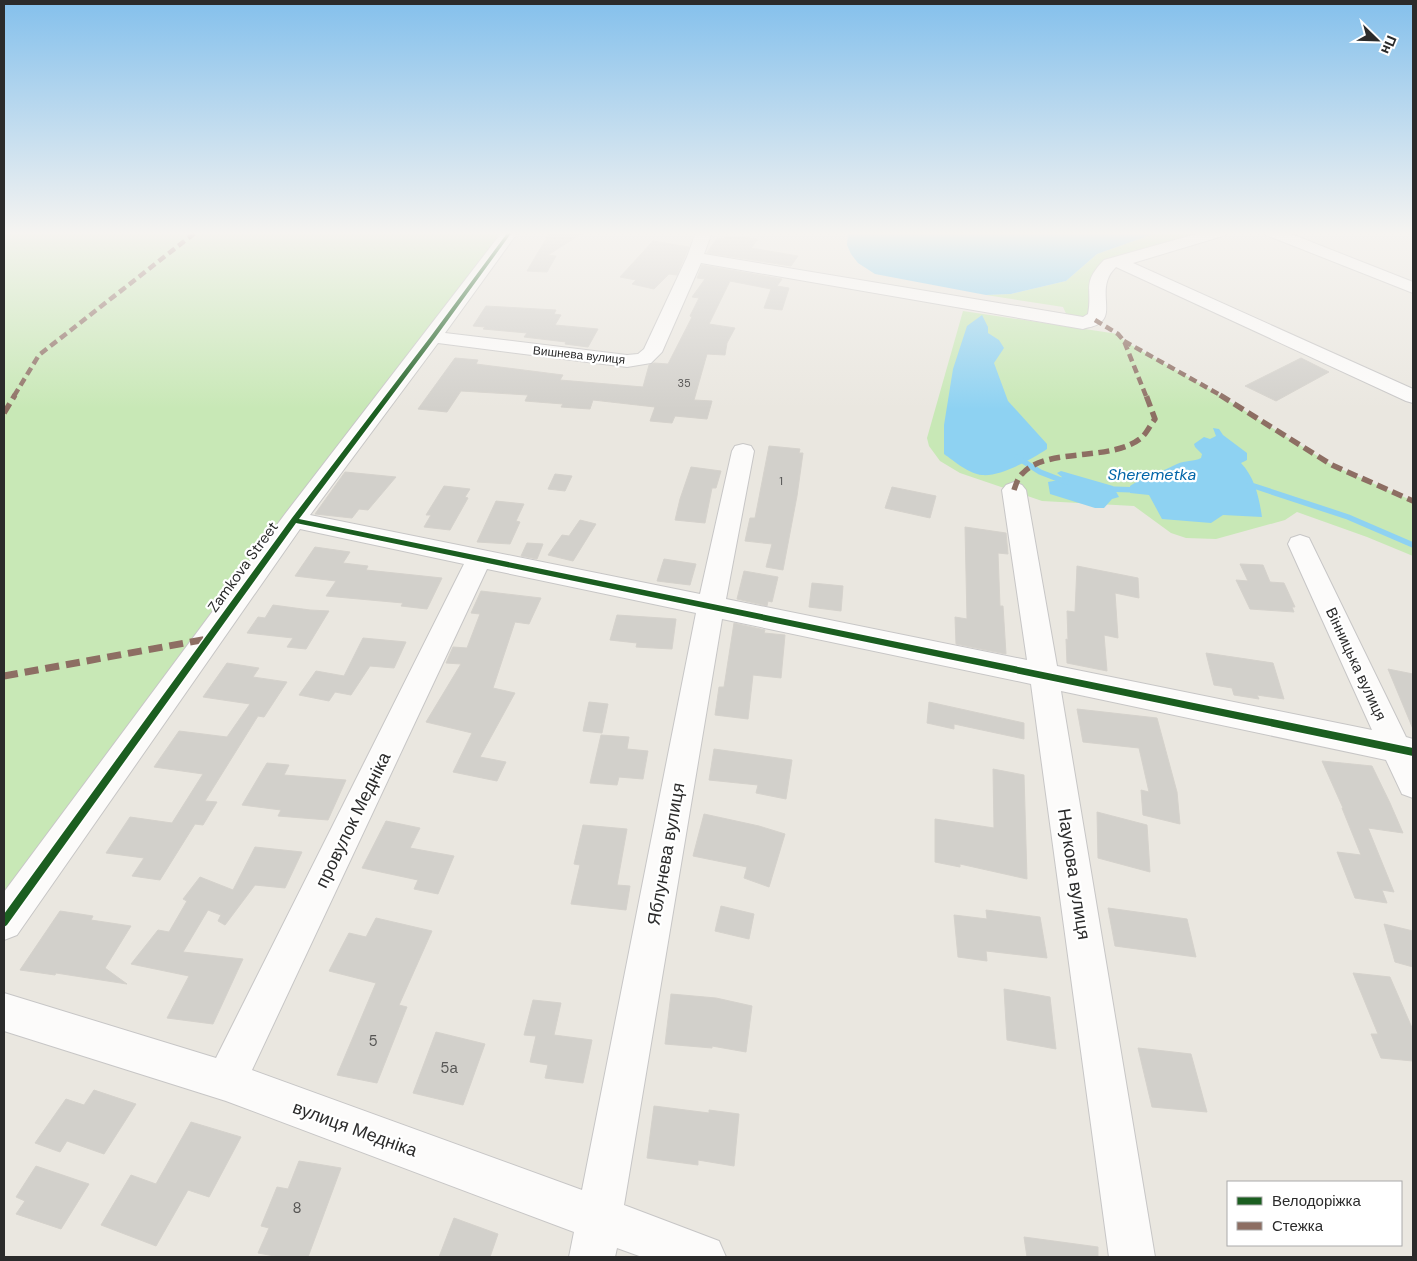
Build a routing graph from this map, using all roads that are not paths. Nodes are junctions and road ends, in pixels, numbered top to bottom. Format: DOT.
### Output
graph roads {
  1 [pos="467,291"];
  2 [pos="680,291"];
  3 [pos="894,291"];
  4 [pos="1095,291"];
  5 [pos="1181,291"];
  6 [pos="433,337"];
  7 [pos="1413,397"];
  8 [pos="743,450"];
  9 [pos="1014,490"];
  10 [pos="294,520"];
  11 [pos="1300,544"];
  12 [pos="480,558"];
  13 [pos="711,606"];
  14 [pos="1044,676"];
  15 [pos="1404,751"];
  16 [pos="1413,784"];
  17 [pos="4,922"];
  18 [pos="4,1012"];
  19 [pos="226,1082"];
  20 [pos="596,1238"];
  21 [pos="703,1257"];
  22 [pos="1132,1257"];
  1 -- 6 [label="street, Zamkova Street"];
  2 -- 6 [label="street, Вишнева вулиця"];
  3 -- 4 [label="street"];
  5 -- 7 [label="street"];
  6 -- 10 [label="street, Zamkova Street"];
  8 -- 13 [label="street, Яблунева вулиця"];
  9 -- 14 [label="street, Наукова вулиця"];
  10 -- 12 [label="street"];
  10 -- 17 [label="street, Zamkova Street"];
  11 -- 15 [label="street, Вінницька вулиця"];
  12 -- 13 [label="street"];
  12 -- 19 [label="street, провулок Медніка"];
  13 -- 14 [label="street"];
  13 -- 20 [label="street, Яблунева вулиця"];
  14 -- 15 [label="street"];
  14 -- 22 [label="street, Наукова вулиця"];
  15 -- 16 [label="street, Вінницька вулиця"];
  18 -- 19 [label="street, вулиця Медніка"];
  19 -- 20 [label="street, вулиця Медніка"];
  20 -- 21 [label="street, вулиця Медніка"];
}
